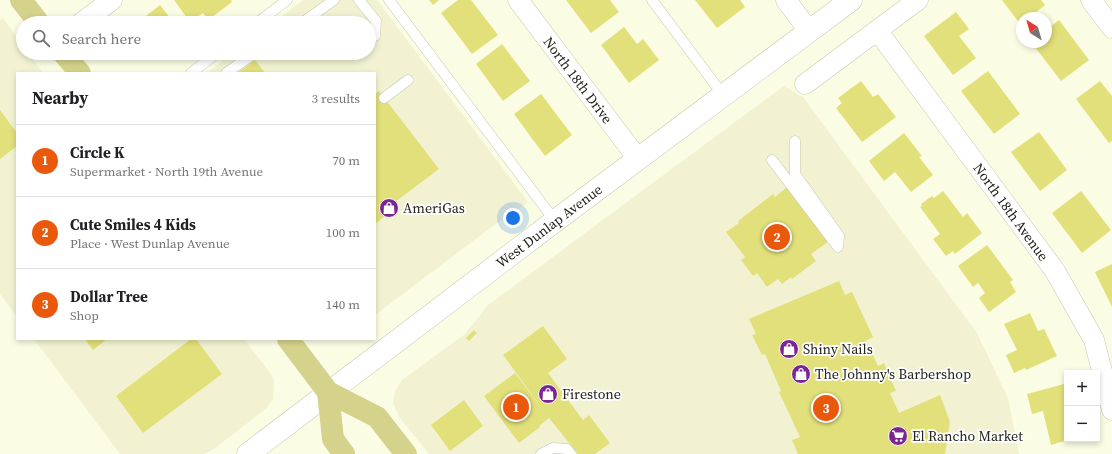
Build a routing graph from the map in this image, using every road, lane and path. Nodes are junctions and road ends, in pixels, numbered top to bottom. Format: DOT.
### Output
graph roads {
  1 [pos="21,0"];
  2 [pos="112,0"];
  3 [pos="287,0"];
  4 [pos="334,0"];
  5 [pos="359,0"];
  6 [pos="389,0"];
  7 [pos="518,0"];
  8 [pos="652,0"];
  9 [pos="788,0"];
  10 [pos="851,0"];
  11 [pos="918,0"];
  12 [pos="1091,0"];
  13 [pos="34,16"];
  14 [pos="90,16"];
  15 [pos="265,16"];
  16 [pos="312,16"];
  17 [pos="372,16"];
  18 [pos="1112,28"];
  19 [pos="877,30"];
  20 [pos="809,31"];
  21 [pos="69,60"];
  22 [pos="208,60"];
  23 [pos="245,60"];
  24 [pos="79,72"];
  25 [pos="192,72"];
  26 [pos="227,72"];
  27 [pos="408,80"];
  28 [pos="805,84"];
  29 [pos="723,95"];
  30 [pos="384,98"];
  31 [pos="795,141"];
  32 [pos="638,159"];
  33 [pos="772,160"];
  34 [pos="554,221"];
  35 [pos="289,340"];
  36 [pos="328,392"];
  37 [pos="1112,410"];
  38 [pos="248,454"];
  39 [pos="344,454"];
  40 [pos="406,454"];
  41 [pos="542,454"];
  42 [pos="571,454"];
  1 -- 13 [label="main road"];
  2 -- 14 [label="street"];
  3 -- 15 [label="lane"];
  4 -- 16 [label="lane"];
  5 -- 17 [label="lane"];
  6 -- 34 [label="lane"];
  7 -- 32 [label="street, North 18th Drive"];
  8 -- 29 [label="lane"];
  9 -- 20 [label="street"];
  10 -- 20 [label="main road, West Dunlap Avenue"];
  11 -- 19 [label="street"];
  12 -- 18 [label="street"];
  19 -- 28 [label="street"];
  19 -- 37 [label="street, North 18th Avenue"];
  20 -- 29 [label="main road, West Dunlap Avenue"];
  21 -- 24 [label="main road"];
  22 -- 25 [label="lane"];
  23 -- 26 [label="lane"];
  27 -- 30 [label="lane"];
  29 -- 32 [label="main road, West Dunlap Avenue"];
  31 -- 33 [label="lane"];
  32 -- 34 [label="main road, West Dunlap Avenue"];
  34 -- 36 [label="main road, West Dunlap Avenue"];
  35 -- 36 [label="main road"];
  36 -- 38 [label="main road, West Dunlap Avenue"];
  36 -- 39 [label="main road"];
  36 -- 40 [label="main road"];
  41 -- 42 [label="lane"];
}
